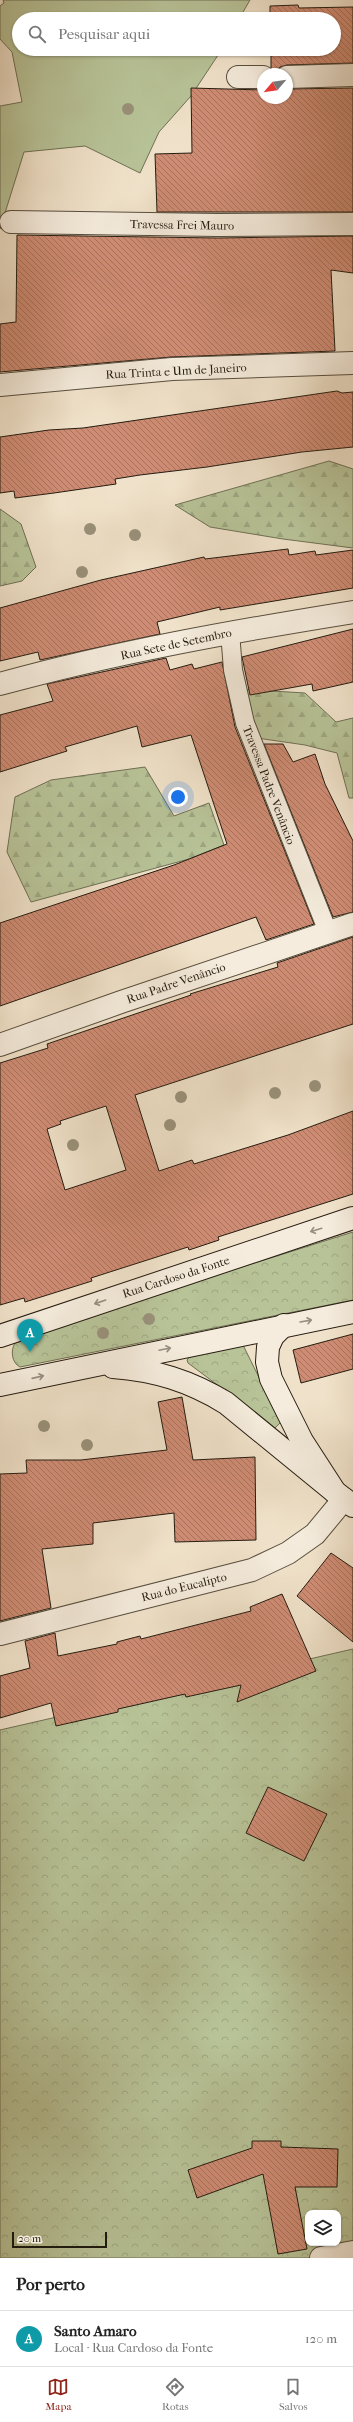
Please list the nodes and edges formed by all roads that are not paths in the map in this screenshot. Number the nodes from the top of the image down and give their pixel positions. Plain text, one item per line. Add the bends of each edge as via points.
1 (353, 76) edge
2 (238, 77) dead end
3 (257, 77) edge
4 (293, 77) edge
5 (11, 222) dead end
6 (353, 224) edge
7 (353, 363) edge
8 (0, 385) edge
9 (353, 612) edge
10 (230, 632) junction
11 (0, 684) edge
12 (353, 924) edge
13 (328, 932) junction
14 (0, 1045) edge
15 (353, 1218) edge
16 (353, 1312) edge
17 (284, 1325) junction
18 (0, 1336) edge
19 (91, 1365) junction
20 (0, 1385) edge
21 (344, 1499) edge
22 (0, 1634) edge
23 (353, 2252) edge
24 (321, 2258) edge

1 - 4 street
2 - 3 street
5 - 6 street, Travessa Frei Mauro via 218,226
7 - 8 street, Rua Trinta e Um de Janeiro via 172,369
9 - 10 street, Rua Sete de Setembro
10 - 11 street, Rua Sete de Setembro via 46,671
10 - 13 lane, Travessa Padre Venâncio via 233,670 245,723
12 - 13 street, Rua Padre Venâncio
13 - 14 street, Rua Padre Venâncio
15 -> 18 street, Rua Cardoso da Fonte
17 -> 16 street
19 -> 17 street
17 - 21 street via 268,1347 267,1362 272,1379 302,1441
20 -> 19 street
19 - 21 street via 160,1373 206,1390 226,1403
21 - 22 street, Rua do Eucalipto via 315,1534 288,1553 252,1570
23 - 24 street

